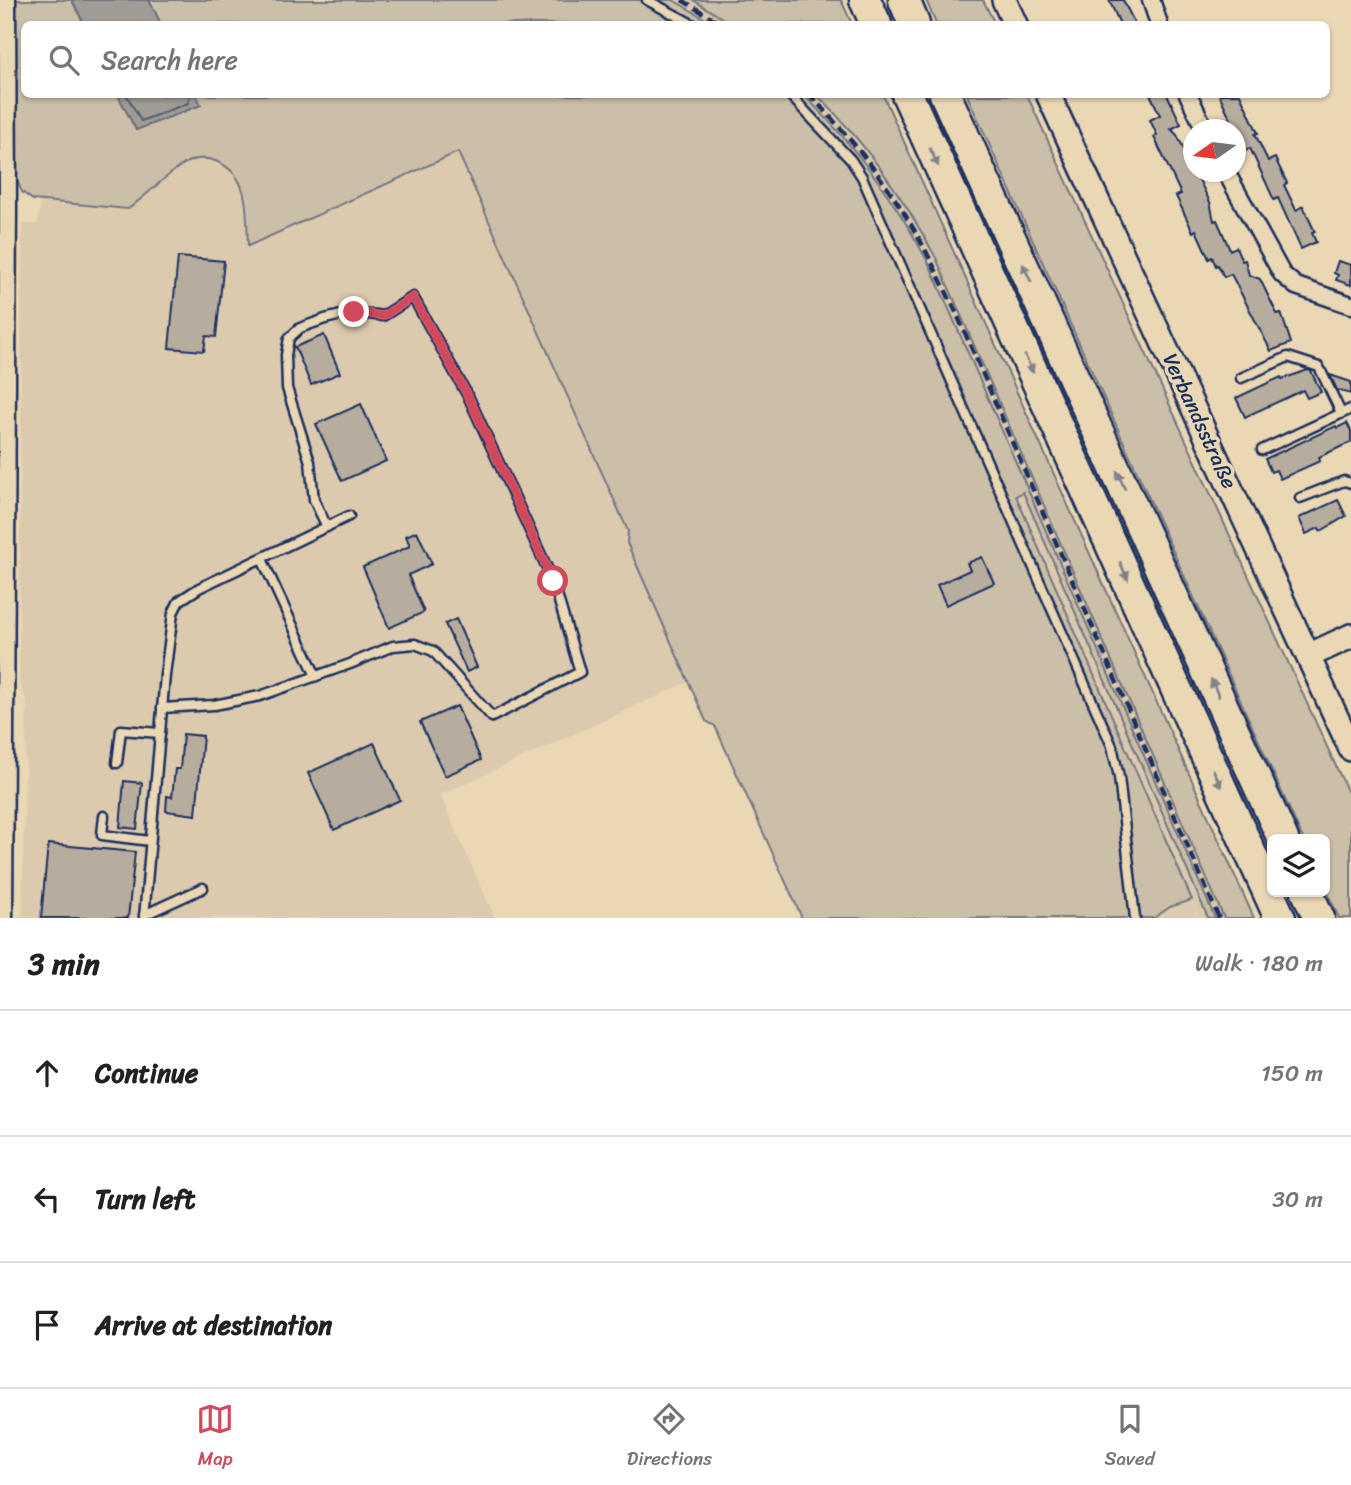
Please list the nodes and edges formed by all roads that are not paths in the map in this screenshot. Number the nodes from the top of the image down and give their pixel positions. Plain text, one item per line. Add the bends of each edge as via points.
1 (7, 0) edge
2 (647, 0) edge
3 (865, 0) edge
4 (904, 0) edge
5 (1004, 0) edge
6 (1151, 0) edge
7 (686, 21) edge
8 (875, 21) edge
9 (913, 21) edge
10 (1014, 21) edge
11 (1158, 21) edge
12 (793, 98) edge
13 (909, 98) edge
14 (948, 98) edge
15 (1050, 98) edge
16 (1190, 98) edge
17 (1200, 119) edge
18 (1231, 182) edge
19 (1351, 305) edge
20 (1241, 378) dead end
21 (1351, 410) edge
22 (1341, 414) junction
23 (1262, 450) dead end
24 (1351, 483) edge
25 (1300, 498) dead end
26 (349, 516) dead end
27 (327, 527) junction
28 (262, 559) junction
29 (1351, 636) edge
30 (1308, 656) junction
31 (316, 676) junction
32 (162, 708) junction
33 (160, 733) junction
34 (1351, 749) edge
35 (117, 763) dead end
36 (104, 816) dead end
37 (1281, 834) edge
38 (150, 841) junction
39 (203, 888) dead end
40 (1309, 897) edge
41 (144, 917) edge
42 (4, 918) edge
43 (1135, 918) edge
44 (1280, 918) edge
45 (1319, 918) edge

1 - 42 street
2 - 7 lane
3 - 8 highway
4 - 9 highway
5 - 10 main road
6 - 11 street
12 - 43 lane via 862,177 1112,746
13 -> 44 highway
37 -> 14 highway
15 - 30 main road, Verbandsstraße
16 - 17 street
18 - 19 street via 1282,274 1296,286
20 - 22 lane via 1288,356 1319,367
21 - 22 lane
22 - 23 lane
24 - 25 lane via 1344,481
26 - 27 lane
27 - 28 lane
27 - 31 lane via 314,500 310,461 287,388 289,338 325,318 354,312 383,316 413,297 469,398 553,581 580,672 492,717 433,651 415,644 393,646
28 - 31 lane
28 - 32 lane via 179,601 173,613
29 - 30 main road
30 - 34 main road, Verbandsstraße
31 - 32 lane via 260,696
32 - 33 lane
33 - 35 lane via 121,730
33 - 38 lane
36 - 38 lane via 102,835
38 - 41 lane
39 - 41 lane
40 - 45 highway

